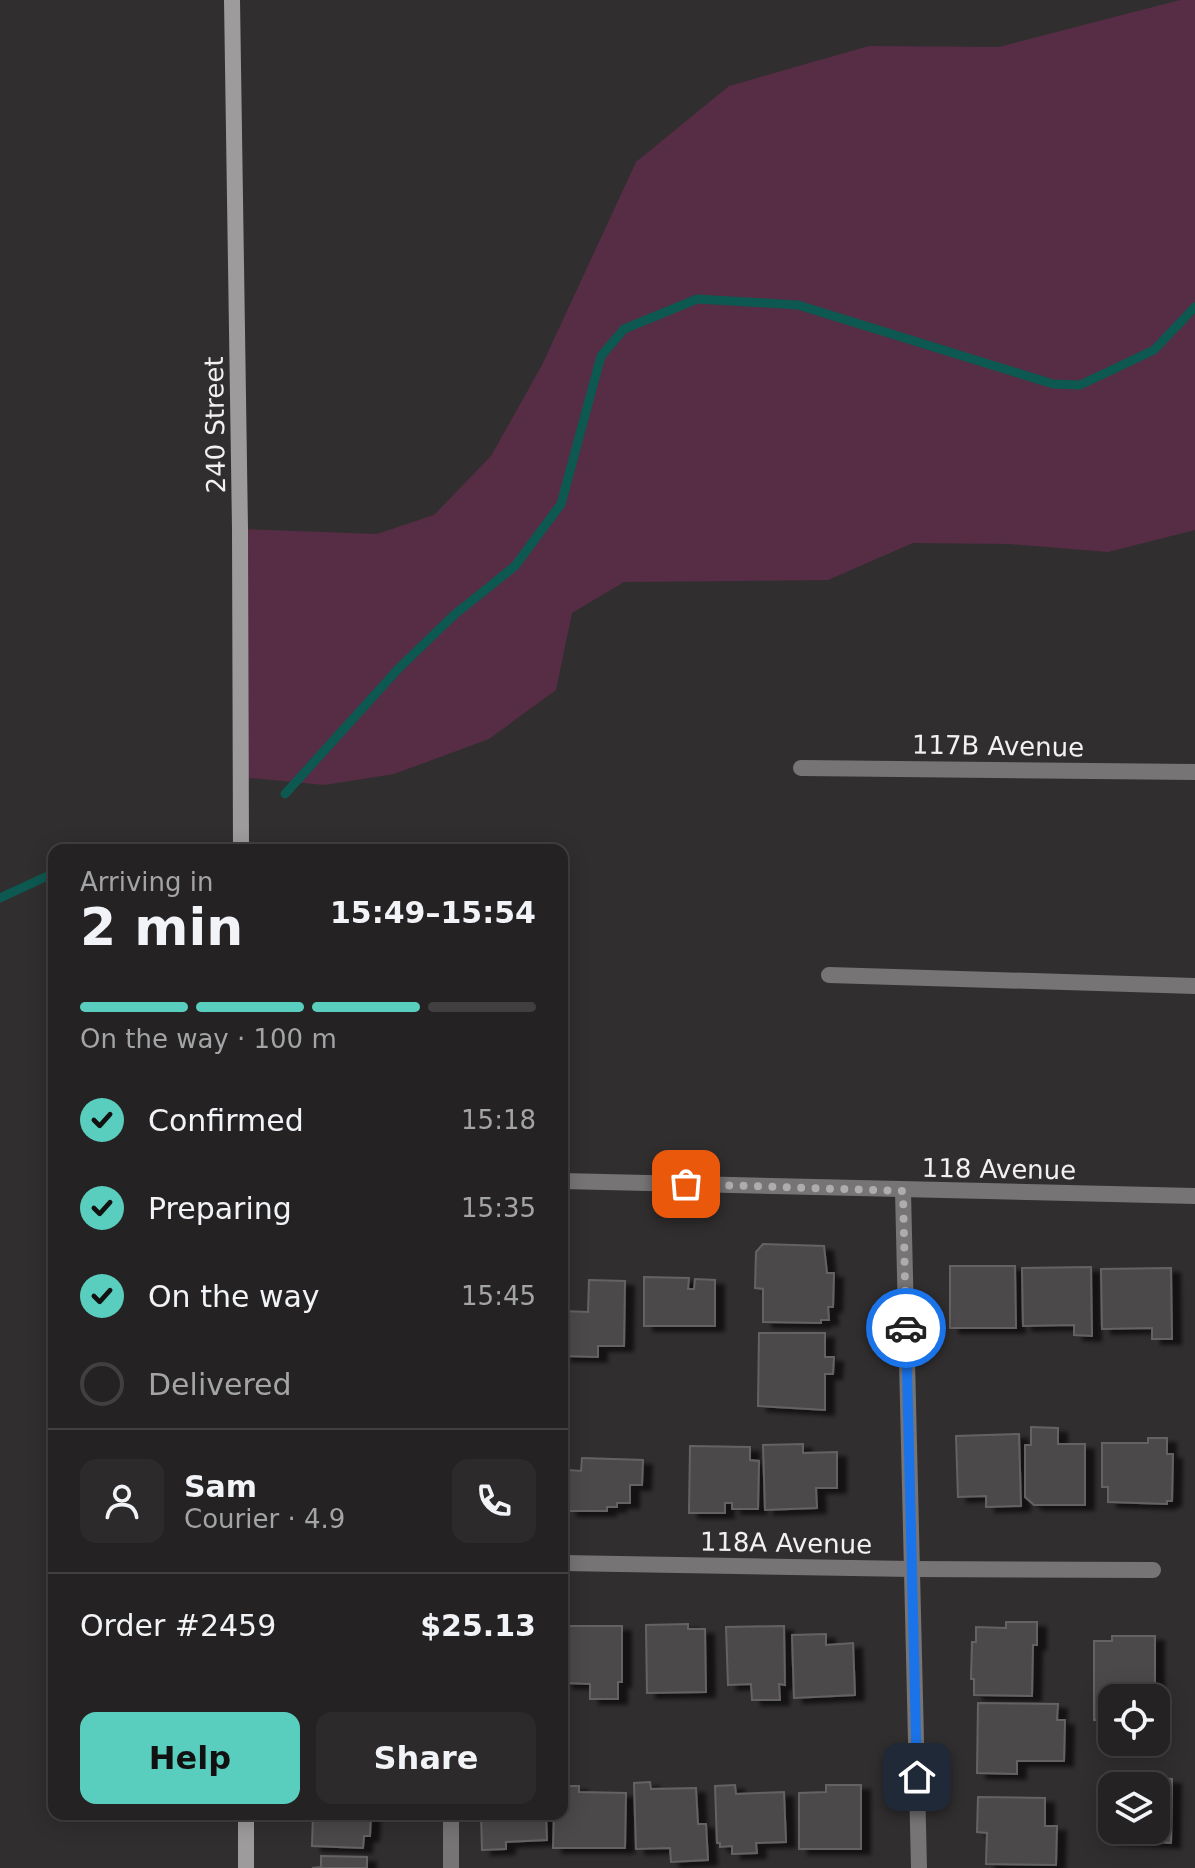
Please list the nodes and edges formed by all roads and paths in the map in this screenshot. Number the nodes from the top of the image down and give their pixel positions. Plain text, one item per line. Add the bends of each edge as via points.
1 (232, 0) edge
2 (801, 768) dead end
3 (1195, 772) edge
4 (241, 844) edge
5 (829, 975) dead end
6 (1195, 986) edge
7 (568, 1181) edge
8 (903, 1191) junction
9 (1195, 1196) edge
10 (568, 1563) edge
11 (911, 1569) junction
12 (1153, 1570) dead end
13 (246, 1820) edge
14 (451, 1820) edge
15 (246, 1868) edge
16 (451, 1868) edge
17 (919, 1868) edge

1 - 4 main road, 240 Street
2 - 3 street, 117B Avenue
5 - 6 street
7 - 8 street, 118 Avenue
8 - 9 street, 118 Avenue
8 - 11 street
10 - 11 street, 118A Avenue
11 - 12 street, 118A Avenue
11 - 17 street
13 - 15 main road
14 - 16 street

